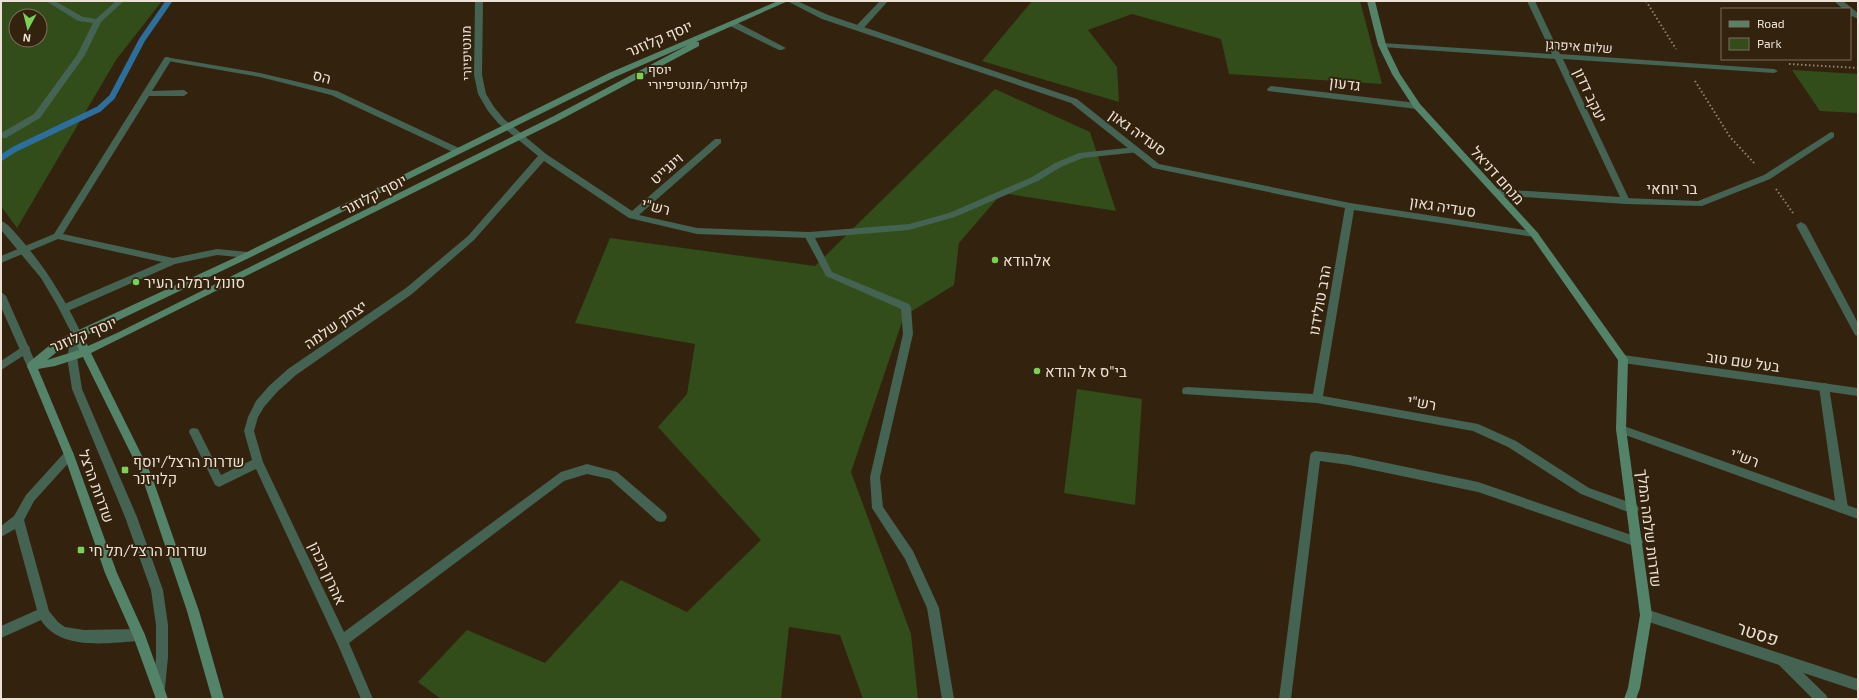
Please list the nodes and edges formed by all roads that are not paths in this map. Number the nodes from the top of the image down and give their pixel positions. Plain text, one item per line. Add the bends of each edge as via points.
1 (50, 1) edge
2 (120, 1) edge
3 (479, 1) edge
4 (784, 1) edge
5 (791, 1) edge
6 (884, 1) edge
7 (1371, 1) edge
8 (1531, 1) edge
9 (1838, 1) edge
10 (1847, 8) edge
11 (98, 21) junction
12 (733, 24) junction
13 (859, 28) junction
14 (1382, 45) junction
15 (782, 48) dead end
16 (1557, 56) junction
17 (1774, 71) road end
18 (1271, 88) dead end
19 (184, 93) dead end
20 (146, 94) junction
21 (1417, 106) junction
22 (507, 127) junction
23 (1832, 135) dead end
24 (3, 136) dead end
25 (519, 138) junction
26 (718, 141) dead end
27 (1136, 150) junction
28 (458, 151) junction
29 (543, 156) junction
30 (1495, 192) junction
31 (1626, 201) junction
32 (1350, 206) junction
33 (632, 216) junction
34 (1, 224) edge
35 (1801, 225) road end
36 (1534, 234) junction
37 (809, 235) junction
38 (57, 236) junction
39 (25, 250) junction
40 (248, 254) junction
41 (1, 260) edge
42 (173, 261) junction
43 (1, 296) edge
44 (66, 308) junction
45 (1858, 332) edge
46 (77, 335) junction
47 (25, 349) junction
48 (85, 352) junction
49 (72, 357) junction
50 (1623, 359) junction
51 (1, 366) edge
52 (32, 366) junction
53 (1824, 387) junction
54 (1186, 391) dead end
55 (1858, 392) edge
56 (1317, 399) junction
57 (1621, 429) junction
58 (194, 432) dead end
59 (69, 454) junction
60 (258, 462) junction
61 (1842, 508) junction
62 (1632, 509) junction
63 (1858, 514) edge
64 (661, 517) dead end
65 (18, 520) junction
66 (1, 532) edge
67 (1637, 542) junction
68 (44, 613) junction
69 (1646, 615) junction
70 (1, 632) edge
71 (139, 635) junction
72 (342, 641) junction
73 (1781, 660) junction
74 (1858, 685) edge
75 (160, 694) edge
76 (218, 699) edge
77 (366, 699) edge
78 (948, 699) edge
79 (1285, 699) edge
80 (1630, 699) edge
81 (1822, 699) edge

1 - 11 street via 81,19
2 - 11 street
3 - 22 street, מונטיפיורי via 478,75 482,94
4 - 12 main road, יוסף קלוזנר
5 - 13 street, סעדיה גאון via 825,17
6 - 13 street
7 - 14 main road, מנחם דניאל
8 - 16 street, יעקב דדון
9 - 10 street
11 - 24 street via 81,55 37,116
12 - 15 street
12 - 22 main road, יוסף קלוזנר via 619,72
12 - 25 main road, יוסף קלוזנר
13 - 27 street, סעדיה גאון via 1074,101
14 - 16 street, שלום איפרגן
14 - 21 main road, מנחם דניאל via 1396,74
16 - 17 street, שלום איפרגן
16 - 31 street, יעקב דדון
18 - 21 street, גדעון
19 - 20 street
20 - 28 street, הס via 168,59 260,75 334,93
20 - 38 street
21 - 30 main road, מנחם דניאל
22 - 25 street, מונטיפיורי
22 - 28 main road, יוסף קלוזנר
23 - 31 street, בר יוחאי via 1767,177 1699,204
25 - 29 street, רש"י
25 - 48 main road, יוסף קלוזנר
26 - 33 street, וינגייט
27 - 32 street, סעדיה גאון via 1156,166
27 - 37 street, רש"י via 1082,155 1035,180 959,212 910,227
28 - 40 main road, יוסף קלוזנר
29 - 33 street, רש"י
29 - 60 street, יצחק שלמה via 466,242 409,291 292,372 273,389 260,404 249,431
30 - 31 street, בר יוחאי
30 - 36 main road, מנחם דניאל
32 - 36 street, סעדיה גאון
32 - 56 street, הרב טולידנו
33 - 37 street, רש"י via 697,231
34 - 39 street
35 - 45 street
36 - 50 main road, מנחם דניאל
37 - 78 street via 829,274 906,308 908,334 875,477 878,508 909,555 933,608
38 - 39 street
38 - 42 street
39 - 41 street
39 - 44 street via 45,274
40 - 42 street via 217,252
40 - 46 main road, יוסף קלוזנר
42 - 44 street
43 - 47 street, שדרות הרצל
44 - 46 street
46 - 48 main road
46 - 49 street, שדרות הרצל
46 - 52 main road, יוסף קלוזנר via 59,344
47 - 51 street
47 - 52 street, שדרות הרצל
48 - 49 main road, יוסף קלוזנר
48 - 76 main road via 146,474 194,611
49 - 52 main road, יוסף קלוזנר
49 - 75 street, שדרות הרצל via 77,389 131,517 157,590 162,625
50 - 53 street, בעל שם טוב
50 - 57 main road, שדרות שלמה המלך
52 - 59 main road, שדרות הרצל
53 - 55 street, בעל שם טוב
53 - 61 street
54 - 56 street, רש"י
56 - 62 street, רש"י via 1474,427 1512,444 1585,491
57 - 61 street, רש"י
57 - 62 main road, שדרות שלמה המלך
58 - 60 street via 219,482
59 - 65 street via 30,498
59 - 71 main road, שדרות הרצל via 111,573
60 - 72 street, אהרון הכהן
61 - 63 street, רש"י
62 - 67 main road, שדרות שלמה המלך
64 - 72 street via 613,475 587,468 561,477
65 - 66 street
65 - 68 street
67 - 69 main road, שדרות שלמה המלך
67 - 79 street via 1478,487 1349,460 1315,456
68 - 70 street
68 - 71 street via 56,628 70,633 100,637
69 - 73 street, פסטר
69 - 80 main road, שדרות שלמה המלך
71 - 75 main road, שדרות הרצל
72 - 77 street, אהרון הכהן
73 - 74 street, פסטר
73 - 81 street

